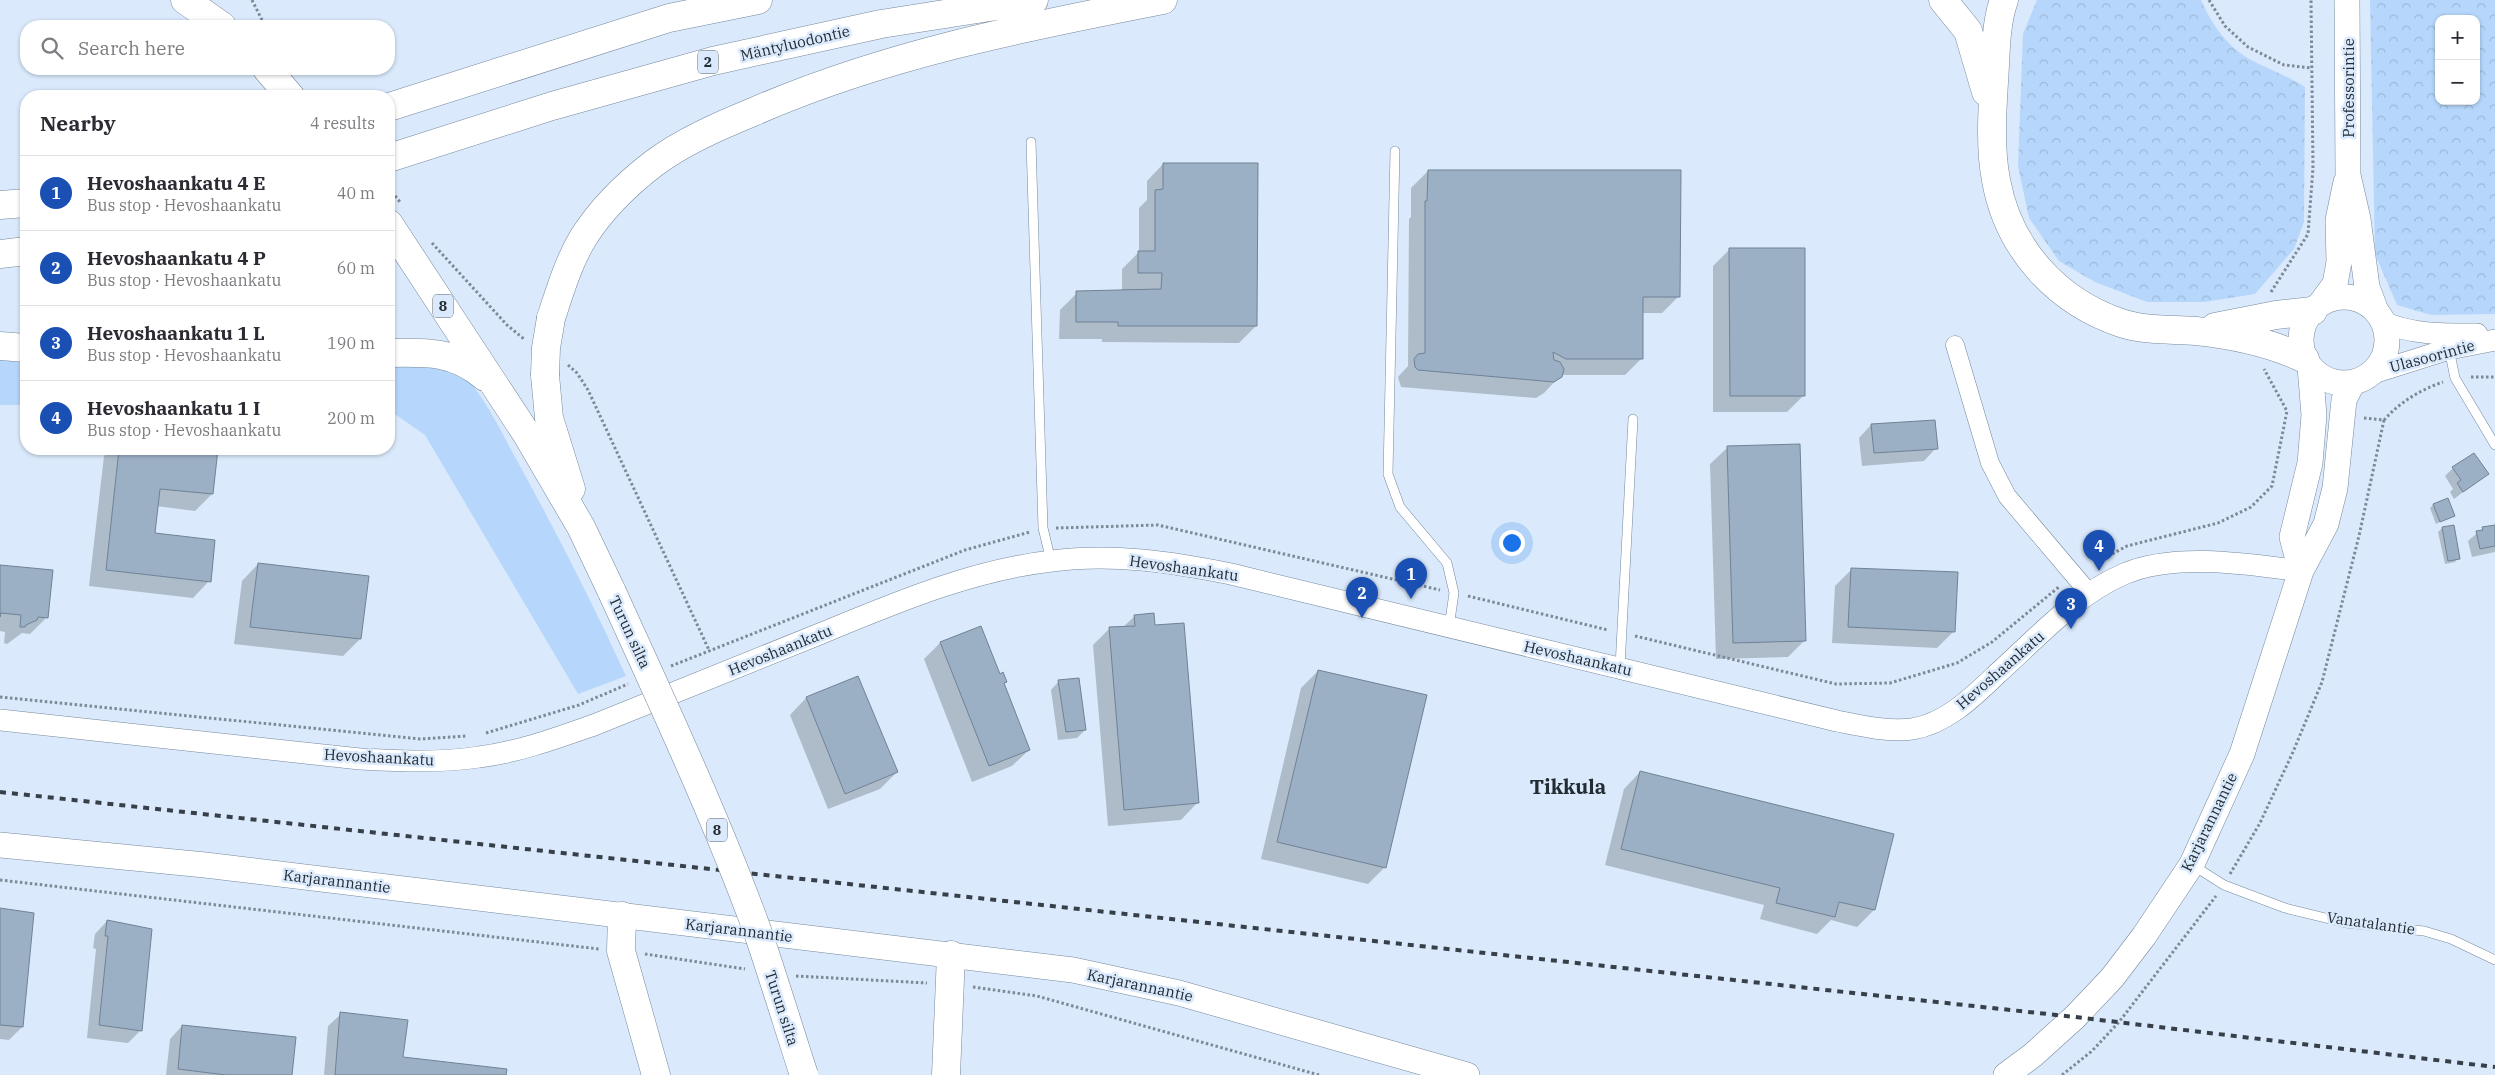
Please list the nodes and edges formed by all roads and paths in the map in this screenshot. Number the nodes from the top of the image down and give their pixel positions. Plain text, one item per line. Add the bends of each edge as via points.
1 (186, 0) edge
2 (252, 0) edge
3 (758, 0) edge
4 (1034, 0) edge
5 (1163, 0) edge
6 (1943, 0) edge
7 (2004, 0) edge
8 (2209, 0) edge
9 (2311, 0) edge
10 (2347, 0) edge
11 (214, 20) edge
12 (262, 20) edge
13 (2312, 68) junction
14 (395, 105) edge
15 (1992, 118) junction
16 (1031, 142) dead end
17 (1396, 151) dead end
18 (395, 156) edge
19 (2348, 175) junction
20 (395, 221) edge
21 (428, 239) dead end
22 (20, 252) edge
23 (0, 254) edge
24 (2317, 307) junction
25 (2379, 316) junction
26 (2264, 330) junction
27 (2495, 334) edge
28 (2495, 340) edge
29 (2448, 342) junction
30 (530, 344) dead end
31 (1955, 345) dead end
32 (0, 346) edge
33 (20, 348) edge
34 (395, 353) edge
35 (2308, 363) junction
36 (554, 368) junction
37 (2495, 377) edge
38 (2362, 378) junction
39 (2455, 378) junction
40 (496, 386) junction
41 (2287, 412) junction
42 (2314, 415) junction
43 (2342, 416) junction
44 (1633, 419) dead end
45 (2495, 445) edge
46 (581, 527) junction
47 (1043, 528) junction
48 (1051, 561) junction
49 (2301, 571) junction
50 (2074, 575) junction
51 (1454, 593) junction
52 (2089, 593) junction
53 (1449, 627) junction
54 (1623, 633) junction
55 (709, 650) junction
56 (666, 668) dead end
57 (1620, 668) junction
58 (631, 683) dead end
59 (0, 696) edge
60 (0, 720) edge
61 (480, 735) dead end
62 (470, 736) dead end
63 (0, 845) edge
64 (2192, 864) junction
65 (0, 880) edge
66 (622, 916) junction
67 (621, 951) junction
68 (951, 955) junction
69 (2495, 960) edge
70 (752, 970) dead end
71 (790, 976) dead end
72 (949, 984) junction
73 (656, 1075) edge
74 (804, 1075) edge
75 (946, 1075) edge
76 (1319, 1075) edge
77 (1468, 1075) edge
78 (2006, 1075) edge

1 - 11 highway
2 - 12 path
3 - 14 highway via 669,18
4 - 18 highway, Mäntyluodontie / 2 via 881,24 713,61 552,106
5 - 36 highway, bridge via 1053,21 900,58 789,96 715,128 653,164 610,204 579,246 566,272 551,318
6 - 15 highway via 1968,31
7 - 15 highway via 1997,42
8 - 13 path via 2224,26 2248,47 2284,65
9 - 13 path
10 - 19 main road, Professorintie
13 - 26 path via 2313,168 2308,234 2268,297
15 - 26 highway via 1995,179 2004,213 2018,243 2035,267 2062,293 2122,324 2162,330
16 - 47 lane
17 - 51 lane via 1388,474 1400,507 1448,563
19 - 24 main road, Professorintie via 2338,220 2339,262 2334,284
19 - 25 main road, Professorintie via 2368,287
20 - 40 highway, Turun silta / 8
21 - 30 path via 507,325
22 - 23 highway
24 - 25 main road via 2338,297 2349,297 2360,300
24 - 26 highway
24 - 35 main road via 2303,326 2301,343
25 - 29 street, Ulasoorintie via 2402,330
25 - 38 main road via 2387,340 2384,355
26 - 35 highway
26 - 41 path via 2264,368
27 - 29 street, Ulasoorintie
28 - 29 street, Ulasoorintie
29 - 38 street, Ulasoorintie
29 - 39 lane
31 - 50 street via 1990,463 2007,496
32 - 33 highway
34 - 40 highway, 8 via 435,353 452,357 474,367
35 - 38 main road via 2324,379 2340,383
35 - 42 main road
36 - 46 highway via 549,418
36 - 55 path via 577,373 588,390
37 - 39 path
38 - 43 main road, Karjarannantie via 2344,400
39 - 43 path via 2427,387 2397,406 2384,420
39 - 45 lane
40 - 46 highway, Turun silta / 8
41 - 42 path
41 - 50 path via 2272,486 2251,507 2218,523 2127,546
42 - 49 main road via 2310,463 2292,537
43 - 49 main road, Karjarannantie via 2335,488 2326,524
44 - 54 lane
46 - 74 highway, Turun silta / 8, bridge via 673,725 721,840 756,927
47 - 48 lane
47 - 51 path via 1158,525
47 - 55 path via 965,550
48 - 53 street, Hevoshaankatu via 1144,559 1191,566
48 - 60 street, Hevoshaankatu via 964,580 917,596 594,725 552,740 479,757 408,762 360,759
49 - 52 street, Hevoshaankatu via 2246,564 2155,565 2126,573
49 - 64 main road, Karjarannantie via 2242,754
50 - 52 street
50 - 54 path via 1992,642 1957,663 1890,683 1836,684
51 - 53 lane
51 - 54 path
52 - 57 street, Hevoshaankatu via 1965,704 1941,719 1913,728 1880,729 1837,721
53 - 57 street, Hevoshaankatu
54 - 57 lane
55 - 56 path
58 - 61 path via 578,705
59 - 62 path via 420,739
63 - 66 main road, Karjarannantie via 205,865
64 - 69 lane, Vanatalantie via 2224,885 2285,908 2346,923 2424,931
64 - 78 main road, Karjarannantie via 2112,978 2075,1017
65 - 67 path
66 - 67 highway
66 - 68 main road, Karjarannantie
67 - 70 path
67 - 73 highway
68 - 72 highway
68 - 77 main road, Karjarannantie via 1073,970 1179,993
71 - 72 path
72 - 75 highway
72 - 76 path via 1037,996

